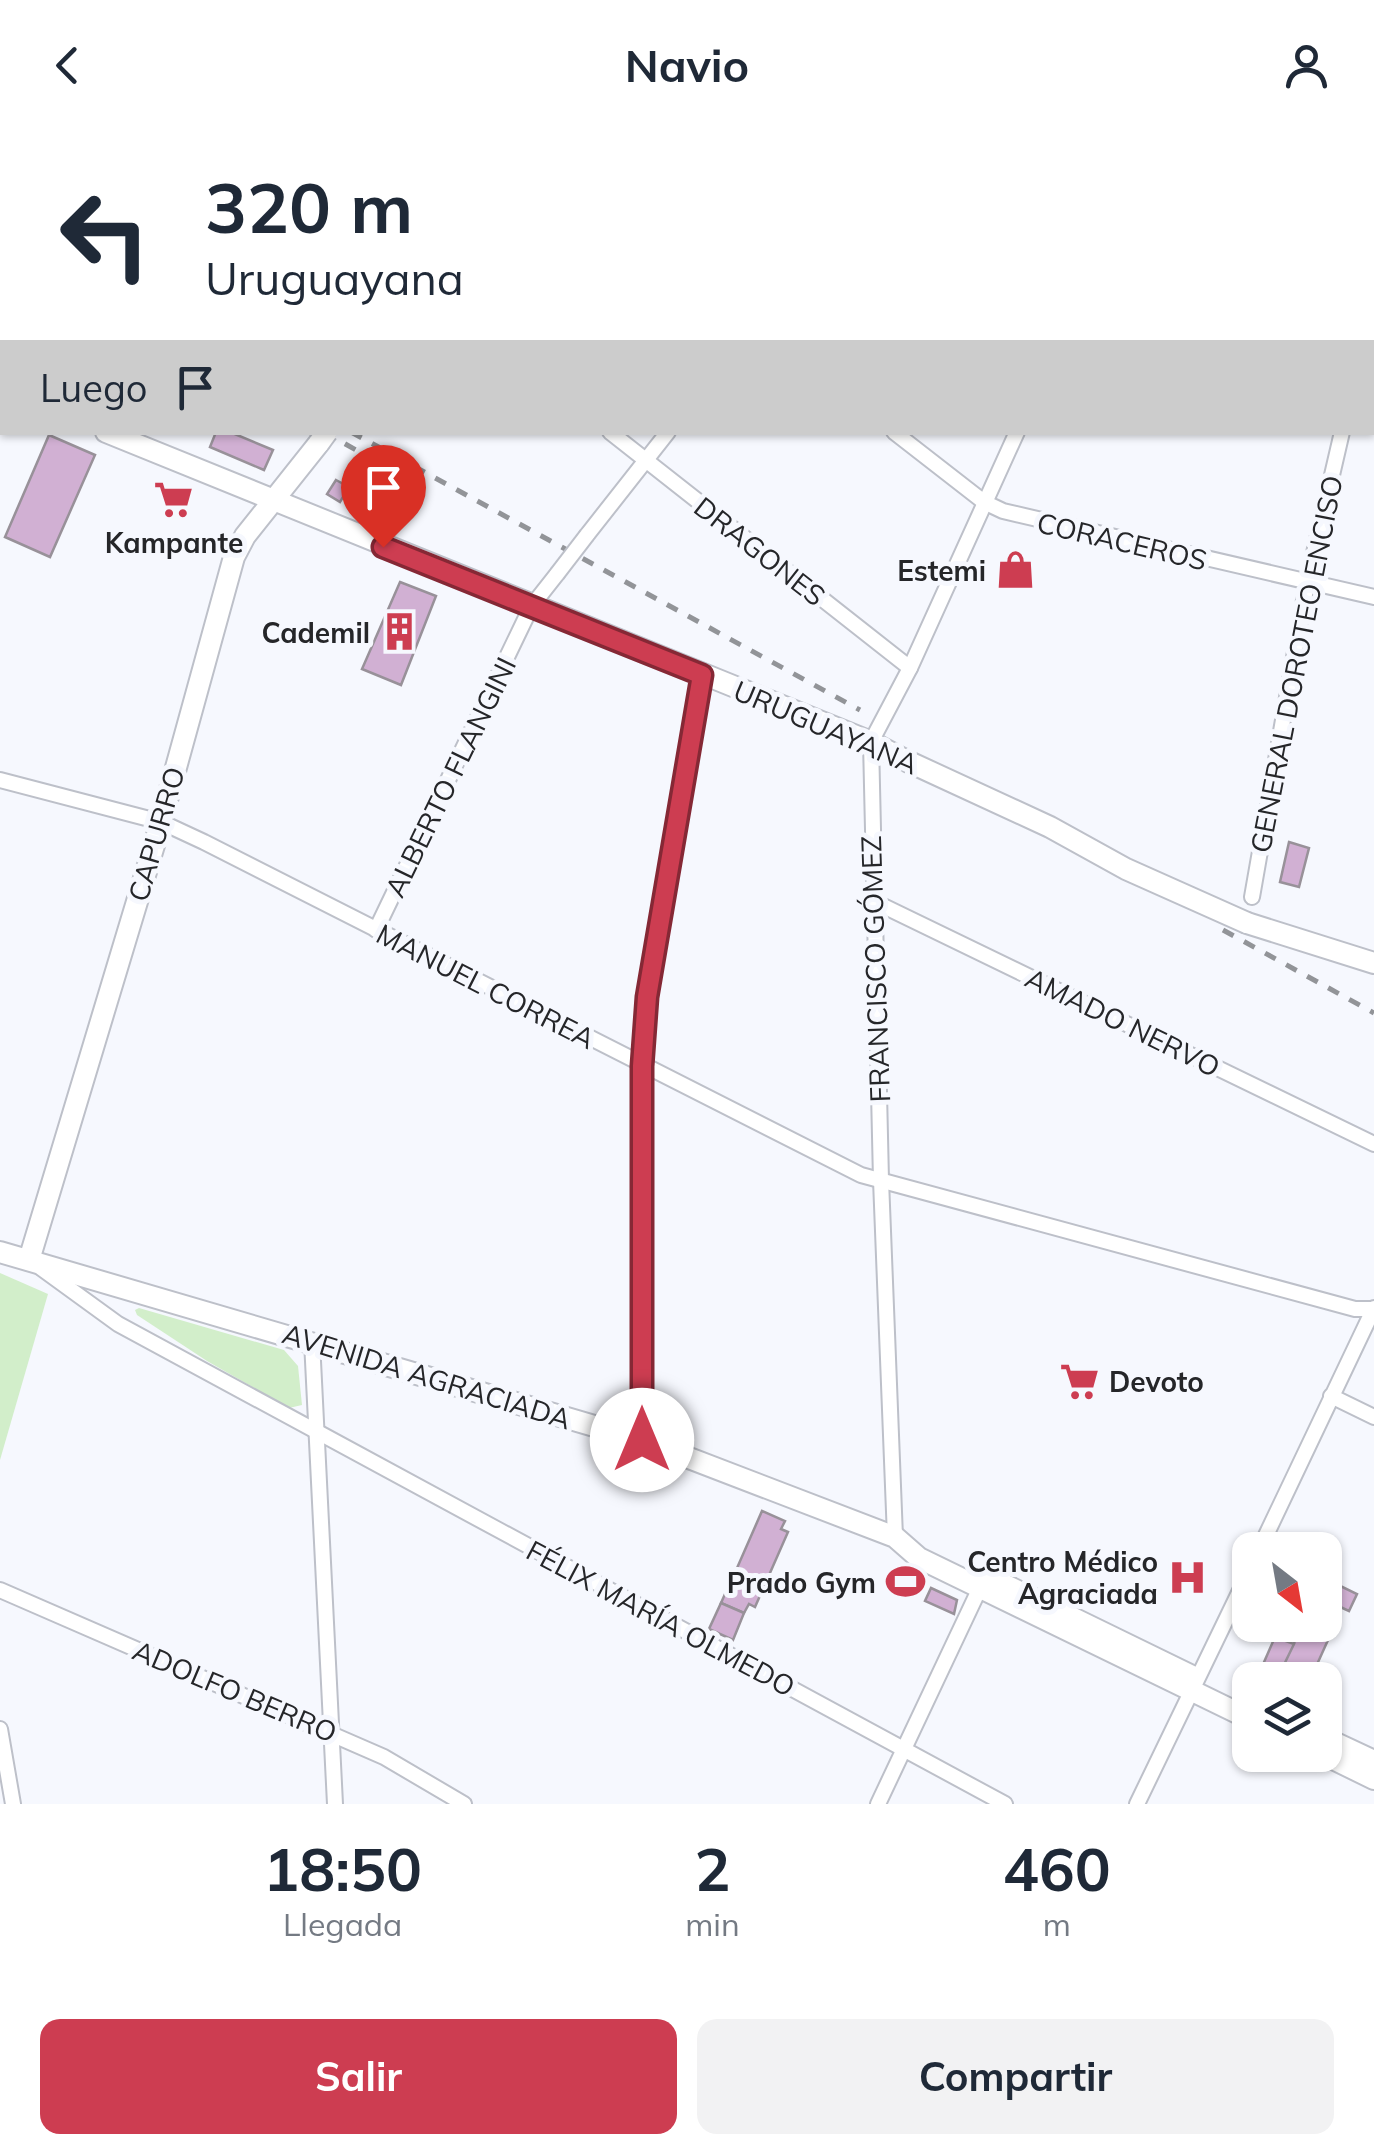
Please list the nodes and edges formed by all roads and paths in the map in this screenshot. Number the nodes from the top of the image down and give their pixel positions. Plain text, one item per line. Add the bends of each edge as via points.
1 (113, 435) edge
2 (614, 435) edge
3 (666, 435) edge
4 (898, 435) edge
5 (1016, 435) edge
6 (1341, 435) edge
7 (323, 438) edge
8 (646, 461) junction
9 (272, 502) junction
10 (984, 502) junction
11 (1308, 583) junction
12 (1374, 597) edge
13 (530, 607) junction
14 (910, 668) junction
15 (702, 675) junction
16 (871, 742) junction
17 (0, 780) edge
18 (161, 822) junction
19 (1252, 897) dead end
20 (873, 900) junction
21 (376, 930) junction
22 (1374, 964) edge
23 (642, 1066) junction
24 (1374, 1144) edge
25 (880, 1180) junction
26 (0, 1252) edge
27 (29, 1260) junction
28 (1374, 1308) edge
29 (312, 1341) junction
30 (1332, 1396) junction
31 (1374, 1417) edge
32 (317, 1432) junction
33 (642, 1440) junction
34 (1268, 1532) edge
35 (899, 1540) junction
36 (983, 1581) junction
37 (0, 1590) edge
38 (1232, 1608) edge
39 (1195, 1685) junction
40 (1232, 1697) edge
41 (1232, 1707) edge
42 (0, 1729) edge
43 (332, 1733) junction
44 (1342, 1746) edge
45 (904, 1749) junction
46 (1374, 1761) edge
47 (1342, 1763) edge
48 (1374, 1779) edge
49 (13, 1804) edge
50 (335, 1804) edge
51 (464, 1804) edge
52 (878, 1804) edge
53 (1005, 1804) edge
54 (1137, 1804) edge

1 - 9 street, URUGUAYANA
2 - 8 street, DRAGONES
3 - 8 street, ALBERTO FLANGINI
4 - 10 street, CORACEROS
5 - 10 street, FRANCISCO GÓMEZ
6 - 11 street, GENERAL DOROTEO ENCISO
7 - 9 street, CAPURRO
8 - 13 street, ALBERTO FLANGINI, bridge
8 - 14 street, DRAGONES
9 - 13 street, URUGUAYANA
9 - 18 street, CAPURRO via 234,557
10 - 11 street, CORACEROS via 1026,519
10 - 14 street, FRANCISCO GÓMEZ
11 - 12 street, CORACEROS
11 - 19 street, GENERAL DOROTEO ENCISO
13 - 15 street, URUGUAYANA
13 - 21 street, ALBERTO FLANGINI
14 - 16 street, FRANCISCO GÓMEZ
15 - 16 street, URUGUAYANA
15 - 23 street via 647,997
16 - 20 street, FRANCISCO GÓMEZ
16 - 22 street, URUGUAYANA, bridge via 1247,923
17 - 18 street, MANUEL CORREA
18 - 21 street, MANUEL CORREA
18 - 27 street, CAPURRO
20 - 24 street, AMADO NERVO
20 - 25 street, FRANCISCO GÓMEZ
21 - 23 street, MANUEL CORREA
23 - 25 street, MANUEL CORREA
23 - 33 street
25 - 28 street, MANUEL CORREA via 1355,1309
25 - 35 street, FRANCISCO GÓMEZ
26 - 27 street, AVENIDA AGRACIADA
27 - 29 street, AVENIDA AGRACIADA
27 - 32 street, FÉLIX MARÍA OLMEDO via 118,1324
28 - 30 street
29 - 32 street
29 - 33 street, AVENIDA AGRACIADA
30 - 31 street
30 - 34 street
32 - 43 street
32 - 45 street, FÉLIX MARÍA OLMEDO
33 - 35 street, AVENIDA AGRACIADA
35 - 36 street, AVENIDA AGRACIADA via 922,1544
36 - 39 street, AVENIDA AGRACIADA
36 - 45 street
37 - 43 street, ADOLFO BERRO
38 - 39 street
39 - 40 street, AVENIDA AGRACIADA
39 - 41 street, AVENIDA AGRACIADA
39 - 54 street
42 - 49 street
43 - 50 street
43 - 51 street, ADOLFO BERRO
44 - 46 street
45 - 52 street
45 - 53 street, FÉLIX MARÍA OLMEDO
47 - 48 street

